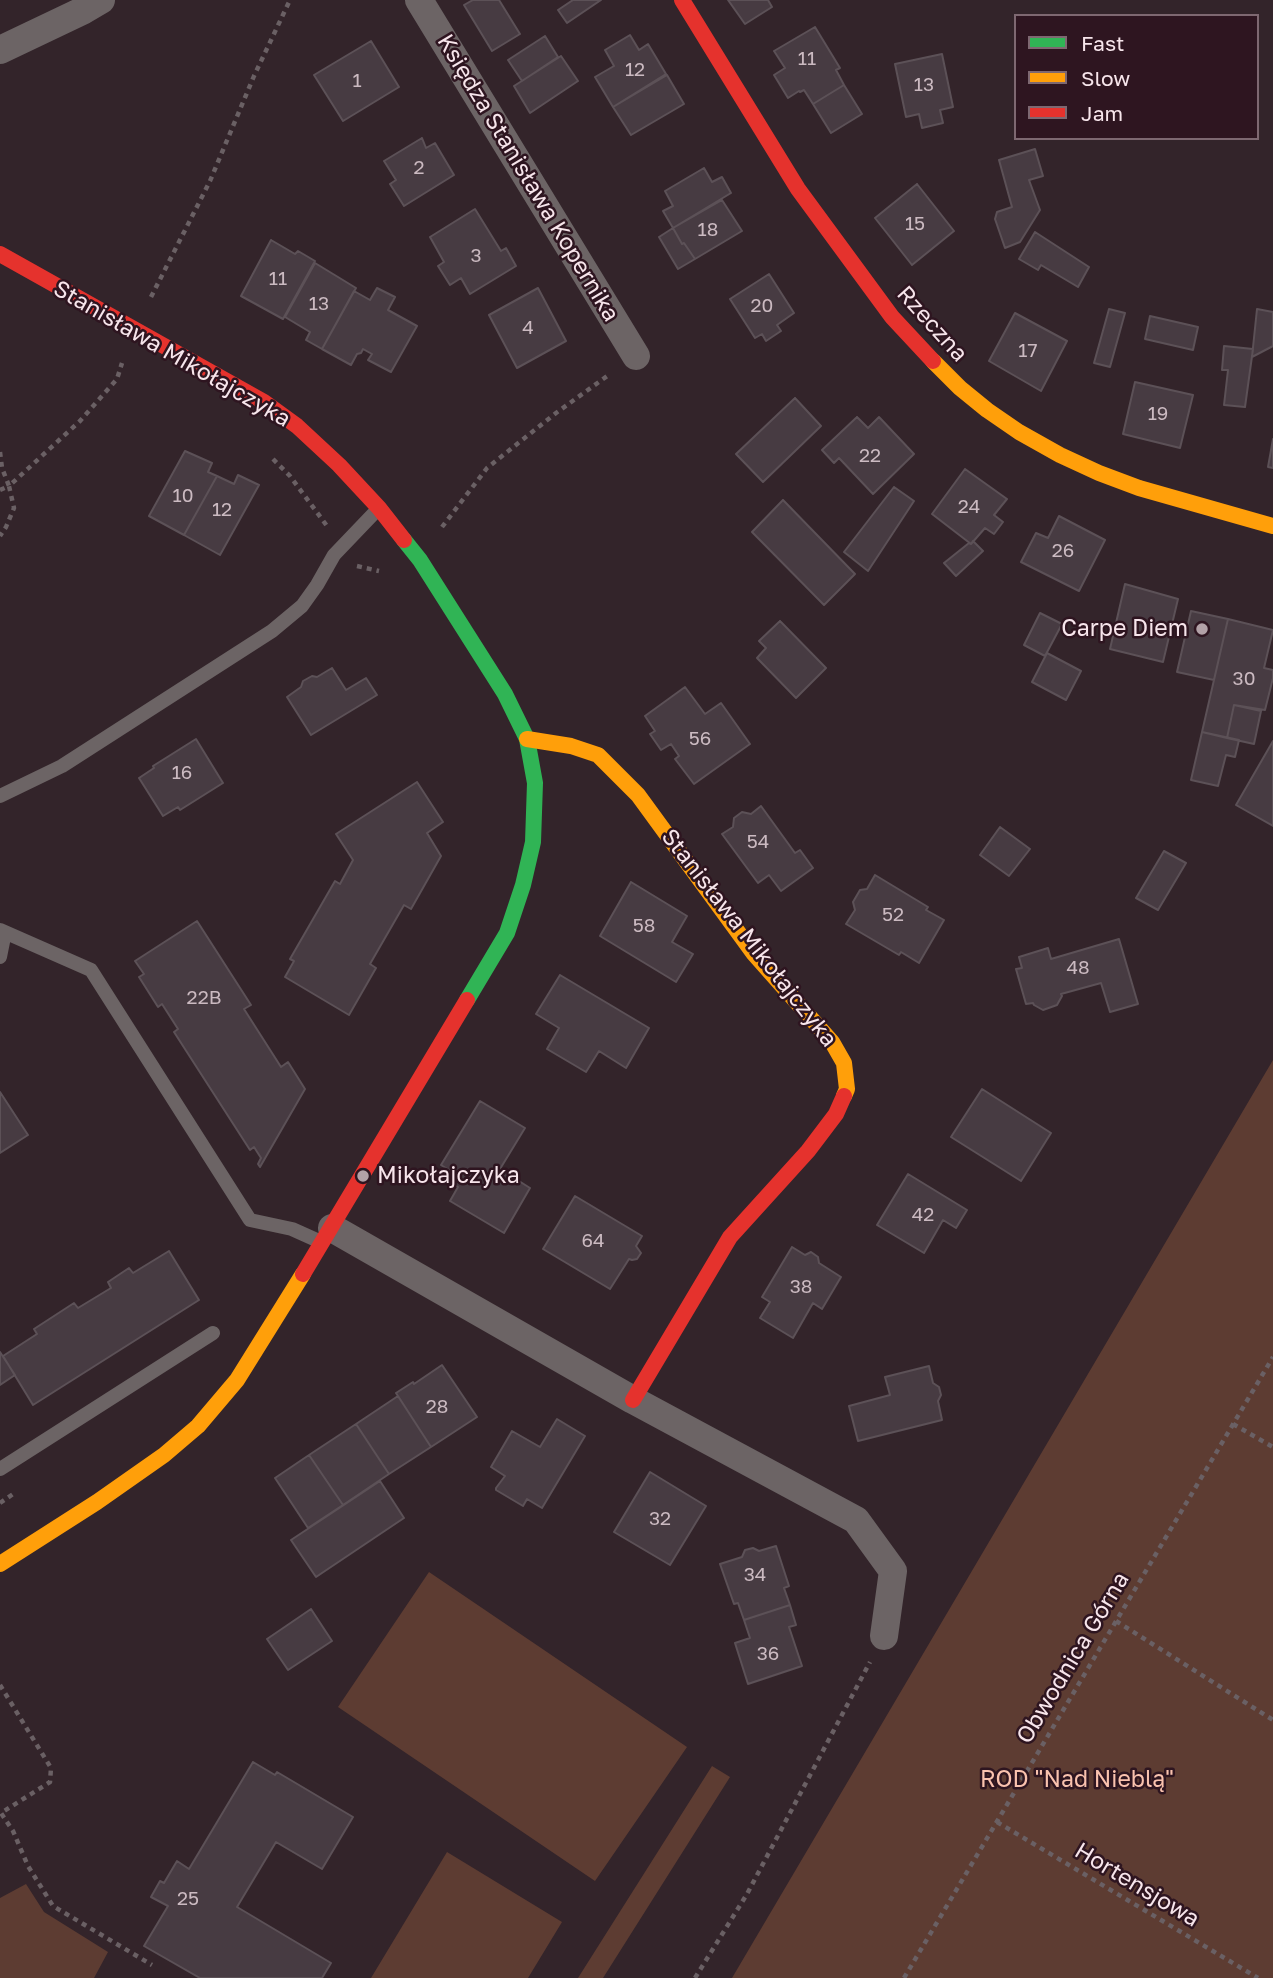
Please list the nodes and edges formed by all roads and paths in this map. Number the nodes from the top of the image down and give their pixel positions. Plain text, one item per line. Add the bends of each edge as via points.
1 (101, 0) edge
2 (290, 0) edge
3 (419, 0) edge
4 (682, 0) edge
5 (0, 50) edge
6 (0, 254) edge
7 (134, 330) junction
8 (636, 356) joint
9 (0, 452) edge
10 (270, 457) dead end
11 (9, 486) junction
12 (0, 490) edge
13 (379, 508) junction
14 (1273, 526) edge
15 (0, 536) edge
16 (341, 547) junction
17 (420, 559) junction
18 (386, 572) dead end
19 (527, 739) junction
20 (0, 796) edge
21 (3, 931) edge
22 (0, 957) edge
23 (327, 1235) junction
24 (213, 1333) dead end
25 (1273, 1357) edge
26 (633, 1400) junction
27 (1233, 1424) junction
28 (1273, 1447) edge
29 (0, 1469) edge
30 (23, 1487) dead end
31 (0, 1503) edge
32 (0, 1564) edge
33 (1116, 1621) junction
34 (884, 1636) joint
35 (0, 1685) edge
36 (1273, 1720) edge
37 (996, 1822) junction
38 (152, 1965) dead end
39 (695, 1978) edge
40 (904, 1978) edge
41 (1258, 1978) edge

1 - 5 street
2 - 7 path via 210,181
3 - 8 street, Księdza Stanisława Kopernika
4 - 14 street, Rzeczna via 798,189 851,263 892,317 960,388 1018,432 1079,464 1139,488
6 - 7 street, Stanisława Mikołajczyka
7 - 11 path via 117,379 80,421
7 - 13 street, Stanisława Mikołajczyka via 264,402 297,426
8 - 17 path via 487,468
9 - 11 path
10 - 16 path via 290,476
11 - 12 path
11 - 15 path via 14,508
13 - 16 lane
13 - 17 street, Stanisława Mikołajczyka
16 - 18 path via 352,565
16 - 20 lane via 302,606 272,631 62,766
17 - 19 street, Stanisława Mikołajczyka via 505,694
19 - 23 street, Stanisława Mikołajczyka via 536,783 533,842 507,933
19 - 26 street, Stanisława Mikołajczyka via 598,755 638,795 754,954 832,1042 844,1063 847,1089 836,1114 730,1237
21 - 22 lane
21 - 23 lane via 91,970 250,1220
23 - 26 street
23 - 32 street, Stanisława Mikołajczyka via 237,1380 198,1426 153,1463
24 - 29 lane
25 - 27 path, Obwodnica Górna
26 - 34 street via 856,1520 893,1571
27 - 28 path
27 - 33 path, Obwodnica Górna
30 - 31 path
33 - 36 path
33 - 37 path, Obwodnica Górna
34 - 39 path via 747,1894
35 - 38 path via 51,1768 50,1782 1,1813 28,1866 53,1906
37 - 40 path, Obwodnica Górna
37 - 41 path, Hortensjowa

